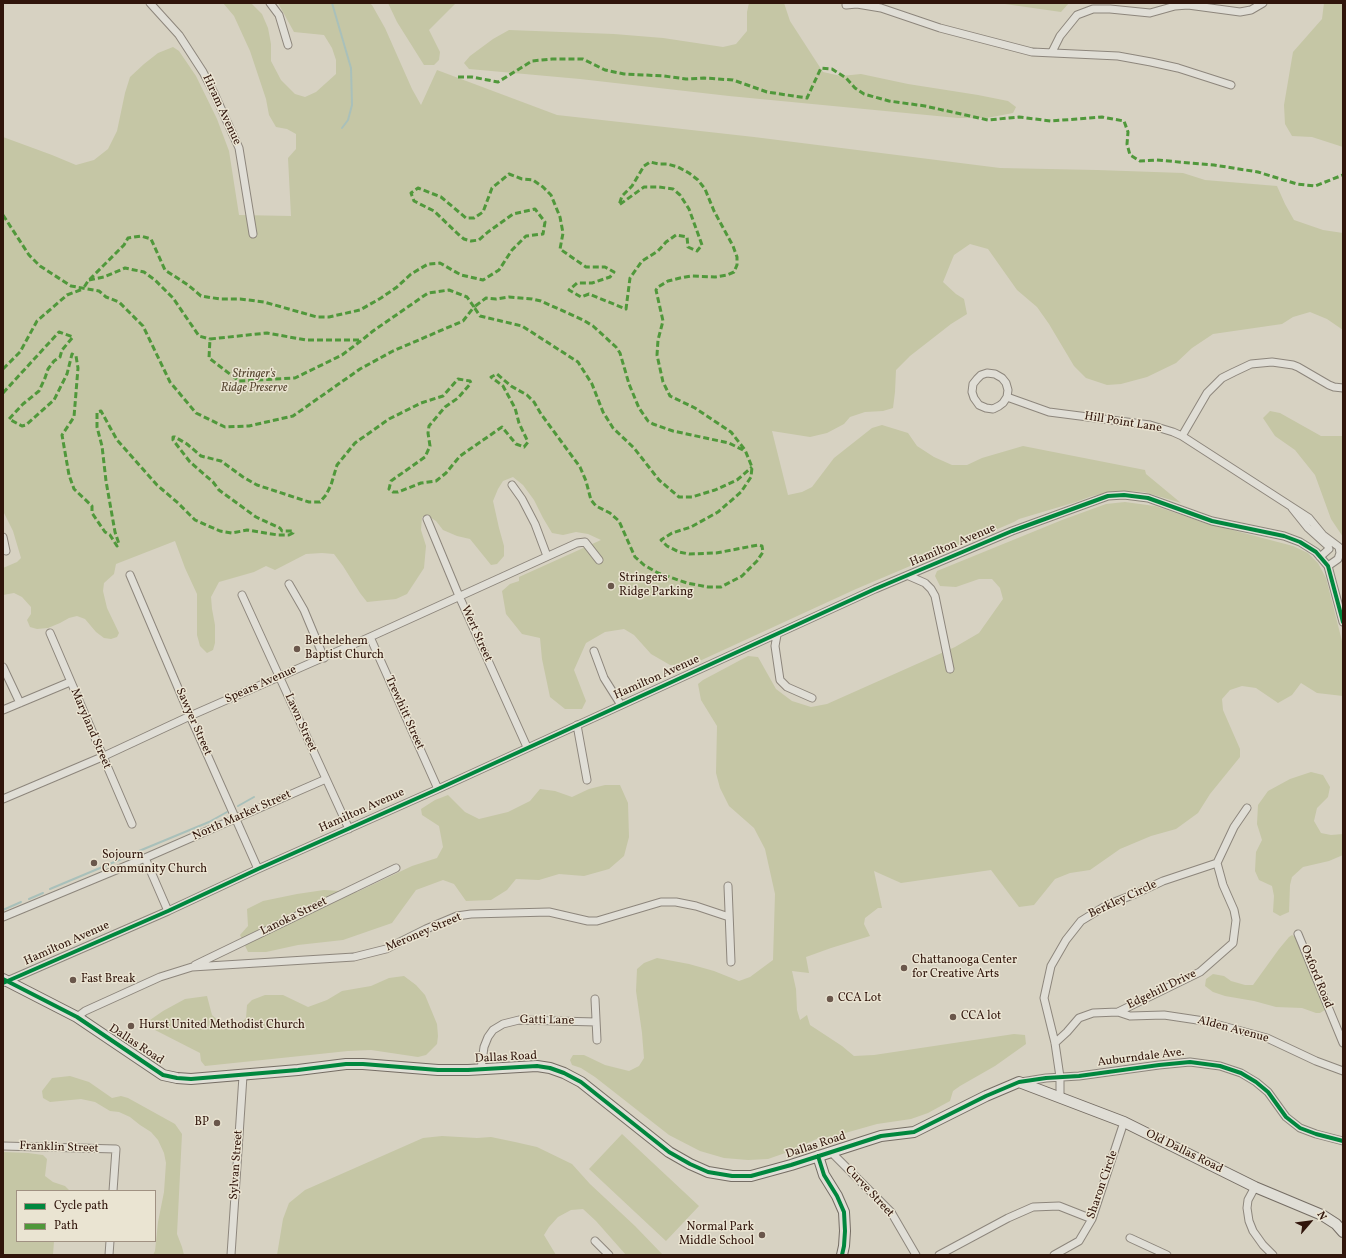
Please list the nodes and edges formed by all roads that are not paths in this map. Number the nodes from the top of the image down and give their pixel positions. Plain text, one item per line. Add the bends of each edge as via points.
1 (150, 3) edge
2 (270, 3) edge
3 (1264, 3) edge
4 (846, 6) dead end
5 (288, 45) dead end
6 (1052, 52) junction
7 (1231, 85) dead end
8 (253, 234) dead end
9 (1343, 388) edge
10 (1007, 397) junction
11 (1182, 436) junction
12 (512, 485) dead end
13 (427, 519) dead end
14 (1319, 535) junction
15 (3, 537) edge
16 (6, 551) dead end
17 (547, 556) junction
18 (1320, 557) junction
19 (599, 560) dead end
20 (1328, 566) junction
21 (130, 575) dead end
22 (909, 576) junction
23 (289, 584) dead end
24 (242, 595) dead end
25 (459, 596) junction
26 (1343, 622) edge
27 (50, 633) dead end
28 (777, 635) junction
29 (370, 638) junction
30 (594, 651) dead end
31 (324, 658) junction
32 (3, 667) edge
33 (950, 669) dead end
34 (280, 677) junction
35 (70, 682) junction
36 (812, 698) dead end
37 (20, 703) junction
38 (621, 706) junction
39 (3, 710) edge
40 (190, 716) junction
41 (577, 725) junction
42 (527, 747) junction
43 (102, 757) junction
44 (326, 779) junction
45 (587, 780) dead end
46 (438, 789) junction
47 (3, 799) edge
48 (1247, 808) dead end
49 (235, 819) junction
50 (132, 824) dead end
51 (349, 829) junction
52 (145, 858) junction
53 (1217, 863) junction
54 (396, 868) dead end
55 (258, 869) junction
56 (728, 886) dead end
57 (168, 911) junction
58 (3, 917) edge
59 (729, 917) junction
60 (1298, 934) dead end
61 (731, 962) dead end
62 (192, 967) junction
63 (3, 971) edge
64 (4, 981) edge
65 (595, 999) dead end
66 (1118, 1012) junction
67 (77, 1017) junction
68 (596, 1022) junction
69 (597, 1040) dead end
70 (1054, 1043) junction
71 (1343, 1043) edge
72 (481, 1069) junction
73 (1343, 1071) edge
74 (243, 1076) junction
75 (1060, 1077) junction
76 (1020, 1082) junction
77 (1060, 1097) junction
78 (1124, 1122) junction
79 (1343, 1141) edge
80 (3, 1146) edge
81 (831, 1152) junction
82 (818, 1156) junction
83 (1255, 1187) junction
84 (113, 1190) edge
85 (1092, 1219) junction
86 (1343, 1232) edge
87 (1130, 1238) dead end
88 (595, 1241) dead end
89 (110, 1242) edge
90 (109, 1255) edge
91 (232, 1255) edge
92 (609, 1255) edge
93 (842, 1255) edge
94 (916, 1255) edge
95 (939, 1255) edge
96 (1054, 1255) edge
97 (1166, 1255) edge
98 (1273, 1255) edge

1 - 8 street, Hiram Avenue via 179,35 203,72 239,148
2 - 5 street via 279,15
3 - 6 street via 1240,12 1188,5 1175,6 1150,14 1094,8 1077,15 1060,36
4 - 6 street via 857,4 881,8 940,28 1032,52
6 - 7 street via 1118,56 1151,62
9 - 11 street via 1329,385 1293,365 1272,362 1251,364 1215,384 1204,396
10 - 10 street via 998,407 983,407 974,398 973,384 983,374 997,374 1006,383
10 - 11 street, Hill Point Lane via 1049,412 1150,425
11 - 14 street, Hill Point Lane via 1292,508
12 - 17 street via 535,524
13 - 25 street, Wert Street
14 - 18 street, Hill Point Lane via 1329,549
14 - 20 street, Hill Point Lane via 1340,550 1336,561
15 - 16 street
17 - 19 street, Spears Avenue via 585,542
17 - 25 street, Spears Avenue
18 - 20 street, Hamilton Avenue
18 - 22 street, Hamilton Avenue via 1300,542 1284,536 1212,520 1148,498 1117,495 1012,531
20 - 26 street
21 - 40 street, Sawyer Street
22 - 28 street, Hamilton Avenue via 875,589
22 - 33 street via 924,583 935,596
23 - 31 street via 304,610
24 - 34 street, Lawn Street
25 - 29 street, Spears Avenue
25 - 42 street, Wert Street
27 - 35 street, Maryland Street
28 - 36 street via 775,646 780,680 787,687
28 - 38 street, Hamilton Avenue
29 - 31 street, Spears Avenue
29 - 46 street, Trewhitt Street
30 - 38 street via 604,678
31 - 34 street, Spears Avenue
32 - 37 street
34 - 40 street, Spears Avenue
34 - 44 street, Lawn Street
35 - 37 street
35 - 43 street, Maryland Street
37 - 39 street
38 - 41 street, Hamilton Avenue
40 - 43 street, Spears Avenue
40 - 49 street, Sawyer Street
41 - 42 street, Hamilton Avenue
41 - 45 street
42 - 46 street, Hamilton Avenue
43 - 47 street, Spears Avenue
43 - 50 street, Maryland Street
44 - 49 street, North Market Street
44 - 51 street, Lawn Street
46 - 51 street, Hamilton Avenue
48 - 53 street via 1234,827
49 - 52 street, North Market Street
49 - 55 street, Sawyer Street
51 - 55 street, Hamilton Avenue
52 - 57 street
52 - 58 street, North Market Street
53 - 66 street, Edgehill Drive via 1236,920 1233,943 1200,972
53 - 70 street, Berkley Circle via 1163,881 1107,905 1081,920 1051,966 1044,998
54 - 62 street, Lanoka Street
55 - 57 street, Hamilton Avenue
56 - 59 street
57 - 64 street, Hamilton Avenue
59 - 61 street
59 - 62 street, Meroney Street via 676,902 661,902 597,921 549,912 471,914 457,916 432,926 386,949 354,957
60 - 71 street, Oxford Road
62 - 67 street, Meroney Street via 160,977
63 - 64 street
64 - 67 street, Dallas Road
65 - 68 street
66 - 70 street via 1093,1013 1079,1018
66 - 73 street, Alden Avenue via 1130,1016 1164,1015 1204,1021 1267,1038
67 - 74 street, Dallas Road via 163,1074 192,1080
68 - 69 street
68 - 72 street, Gatti Lane via 519,1020 503,1024 493,1030 488,1037
70 - 75 street, Berkley Circle
72 - 74 street, Dallas Road via 438,1070 346,1064
72 - 82 street, Dallas Road via 537,1066 564,1073 581,1082 669,1152 708,1172 751,1176
74 - 91 street, Sylvan Street
75 - 76 street, Dallas Road
75 - 77 street, Berkley Circle
75 - 79 street, Auburndale Ave. via 1190,1062 1220,1066 1241,1073 1256,1082 1268,1092 1286,1117 1300,1128
76 - 77 street, Old Dallas Road
76 - 81 street, Dallas Road via 914,1132 881,1136
77 - 78 street, Old Dallas Road
78 - 83 street, Old Dallas Road
78 - 85 street, Sharon Circle
80 - 84 street, Franklin Street via 116,1149
81 - 82 street, Dallas Road
81 - 94 street, Curve Street via 890,1212
82 - 93 street via 824,1175 844,1212
83 - 86 street, Old Dallas Road via 1322,1215
83 - 98 street via 1248,1200 1249,1221 1253,1231
85 - 95 street via 1059,1206 1033,1208 1008,1218
85 - 96 street, Sharon Circle via 1079,1241
87 - 97 street
88 - 92 street
89 - 90 street

